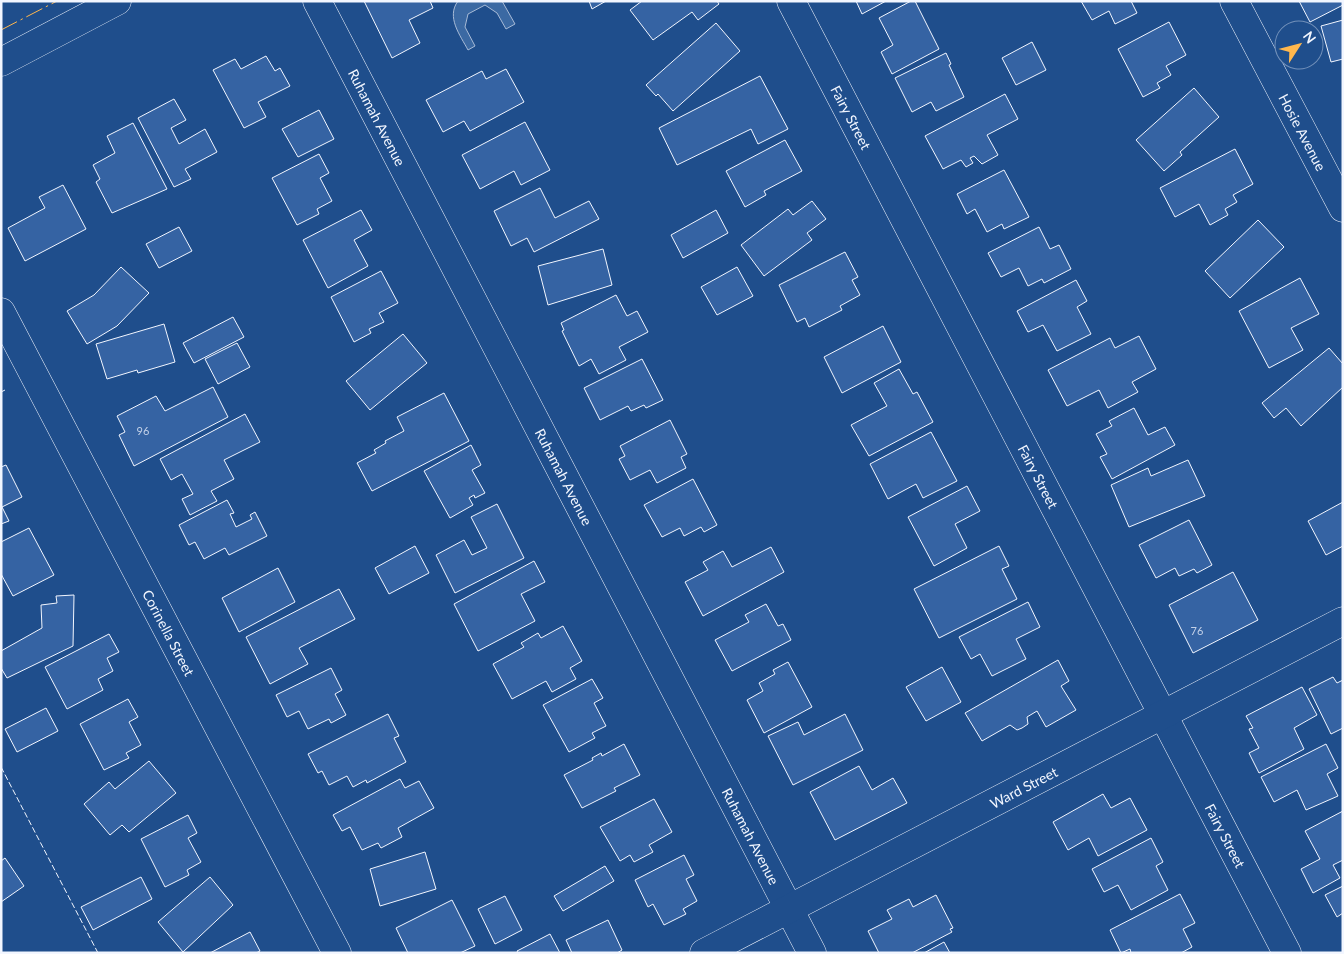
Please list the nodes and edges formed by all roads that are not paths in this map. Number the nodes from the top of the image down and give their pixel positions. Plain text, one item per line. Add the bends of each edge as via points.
1 (117, 1) edge
2 (317, 1) edge
3 (791, 1) edge
4 (1234, 1) edge
5 (1, 62) edge
6 (1343, 208) edge
7 (1, 312) edge
8 (1343, 621) edge
9 (1164, 714) junction
10 (789, 910) junction
11 (337, 953) edge
12 (704, 953) edge
13 (812, 953) edge
14 (1287, 953) edge

1 - 5 street
2 - 10 street, Ruhamah Avenue
3 - 9 street, Fairy Street
4 - 6 street, Hosie Avenue
7 - 11 street, Corinella Street
8 - 9 street, Ward Street
9 - 10 street, Ward Street
9 - 14 street, Fairy Street
10 - 12 street, Ward Street
10 - 13 street, Ruhamah Avenue

